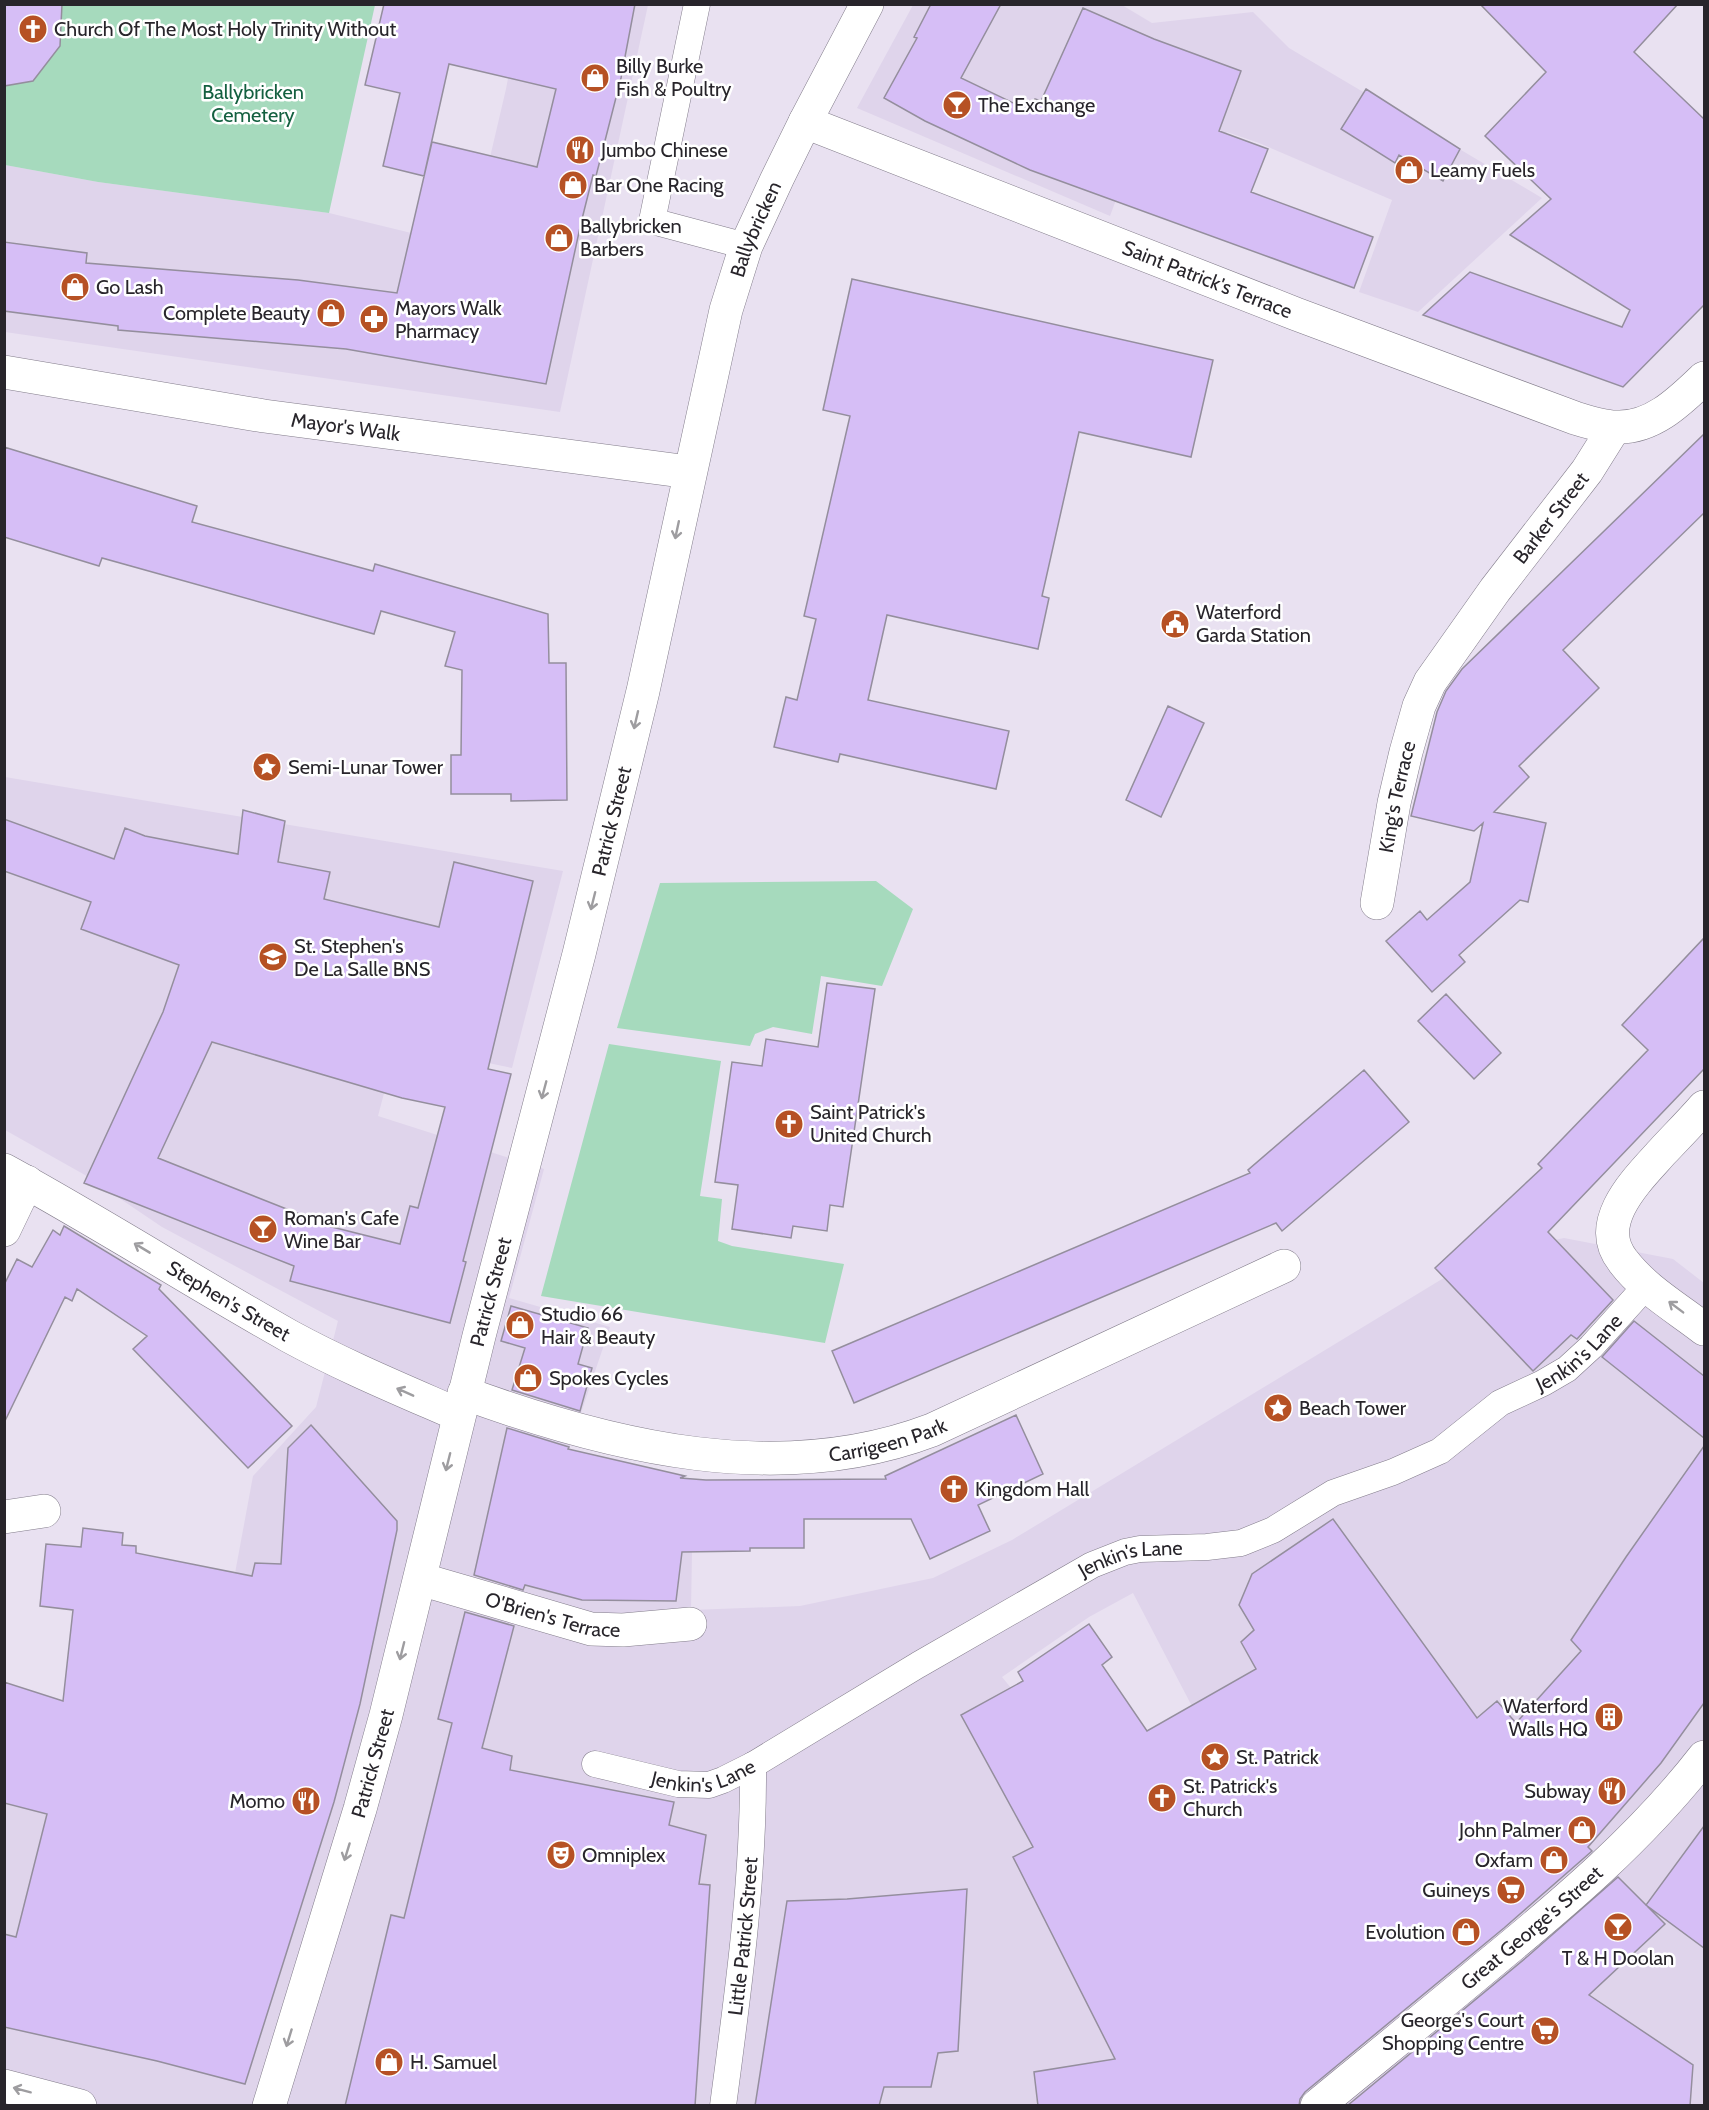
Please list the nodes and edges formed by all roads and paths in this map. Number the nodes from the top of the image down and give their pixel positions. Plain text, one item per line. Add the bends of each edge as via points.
1 (697, 4) edge
2 (867, 4) edge
3 (805, 122) junction
4 (746, 246) junction
5 (4, 372) edge
6 (1704, 378) edge
7 (1614, 428) junction
8 (689, 472) junction
9 (1425, 694) joint
10 (1377, 903) dead end
11 (1704, 1107) edge
12 (16, 1176) edge
13 (4, 1230) edge
14 (1284, 1266) dead end
15 (1647, 1286) junction
16 (1704, 1329) edge
17 (462, 1404) junction
18 (44, 1511) dead end
19 (4, 1517) edge
20 (420, 1579) junction
21 (690, 1624) dead end
22 (1704, 1757) edge
23 (595, 1764) dead end
24 (753, 1765) junction
25 (4, 2086) edge
26 (80, 2106) edge
27 (269, 2106) edge
28 (723, 2106) edge
29 (1317, 2106) edge

1 - 4 lane via 652,221
2 - 3 street, Ballybricken
3 - 4 street, Ballybricken
3 - 7 street, Saint Patrick's Terrace via 1520,399
4 - 8 street, Ballybricken via 726,310
5 - 8 street, Mayor's Walk via 243,413
6 - 7 street via 1661,414 1629,427
7 - 9 street, Barker Street via 1587,471 1437,671
8 -> 17 street, Patrick Street via 609,833
9 - 10 street, King's Terrace via 1394,803
11 - 15 street via 1641,1174 1615,1216 1612,1240 1616,1250
12 - 13 street
17 -> 12 street, Stephen's Street via 337,1361
14 - 17 street, Carrigeen Park via 932,1430 849,1454 753,1458 707,1455 599,1436
16 -> 15 street
15 - 24 lane, Jenkin's Lane via 1567,1369 1500,1403 1440,1451 1334,1493 1273,1530 1241,1543 1140,1549 1092,1565
17 -> 20 street, Patrick Street
18 - 19 street
20 - 21 street, O'Brien's Terrace via 591,1629
20 -> 27 street, Patrick Street via 360,1809
22 - 29 street, Great George's Street via 1643,1827 1581,1887
23 - 24 lane, Jenkin's Lane via 694,1785 709,1785
24 - 28 lane, Little Patrick Street via 749,1897
26 -> 25 street

